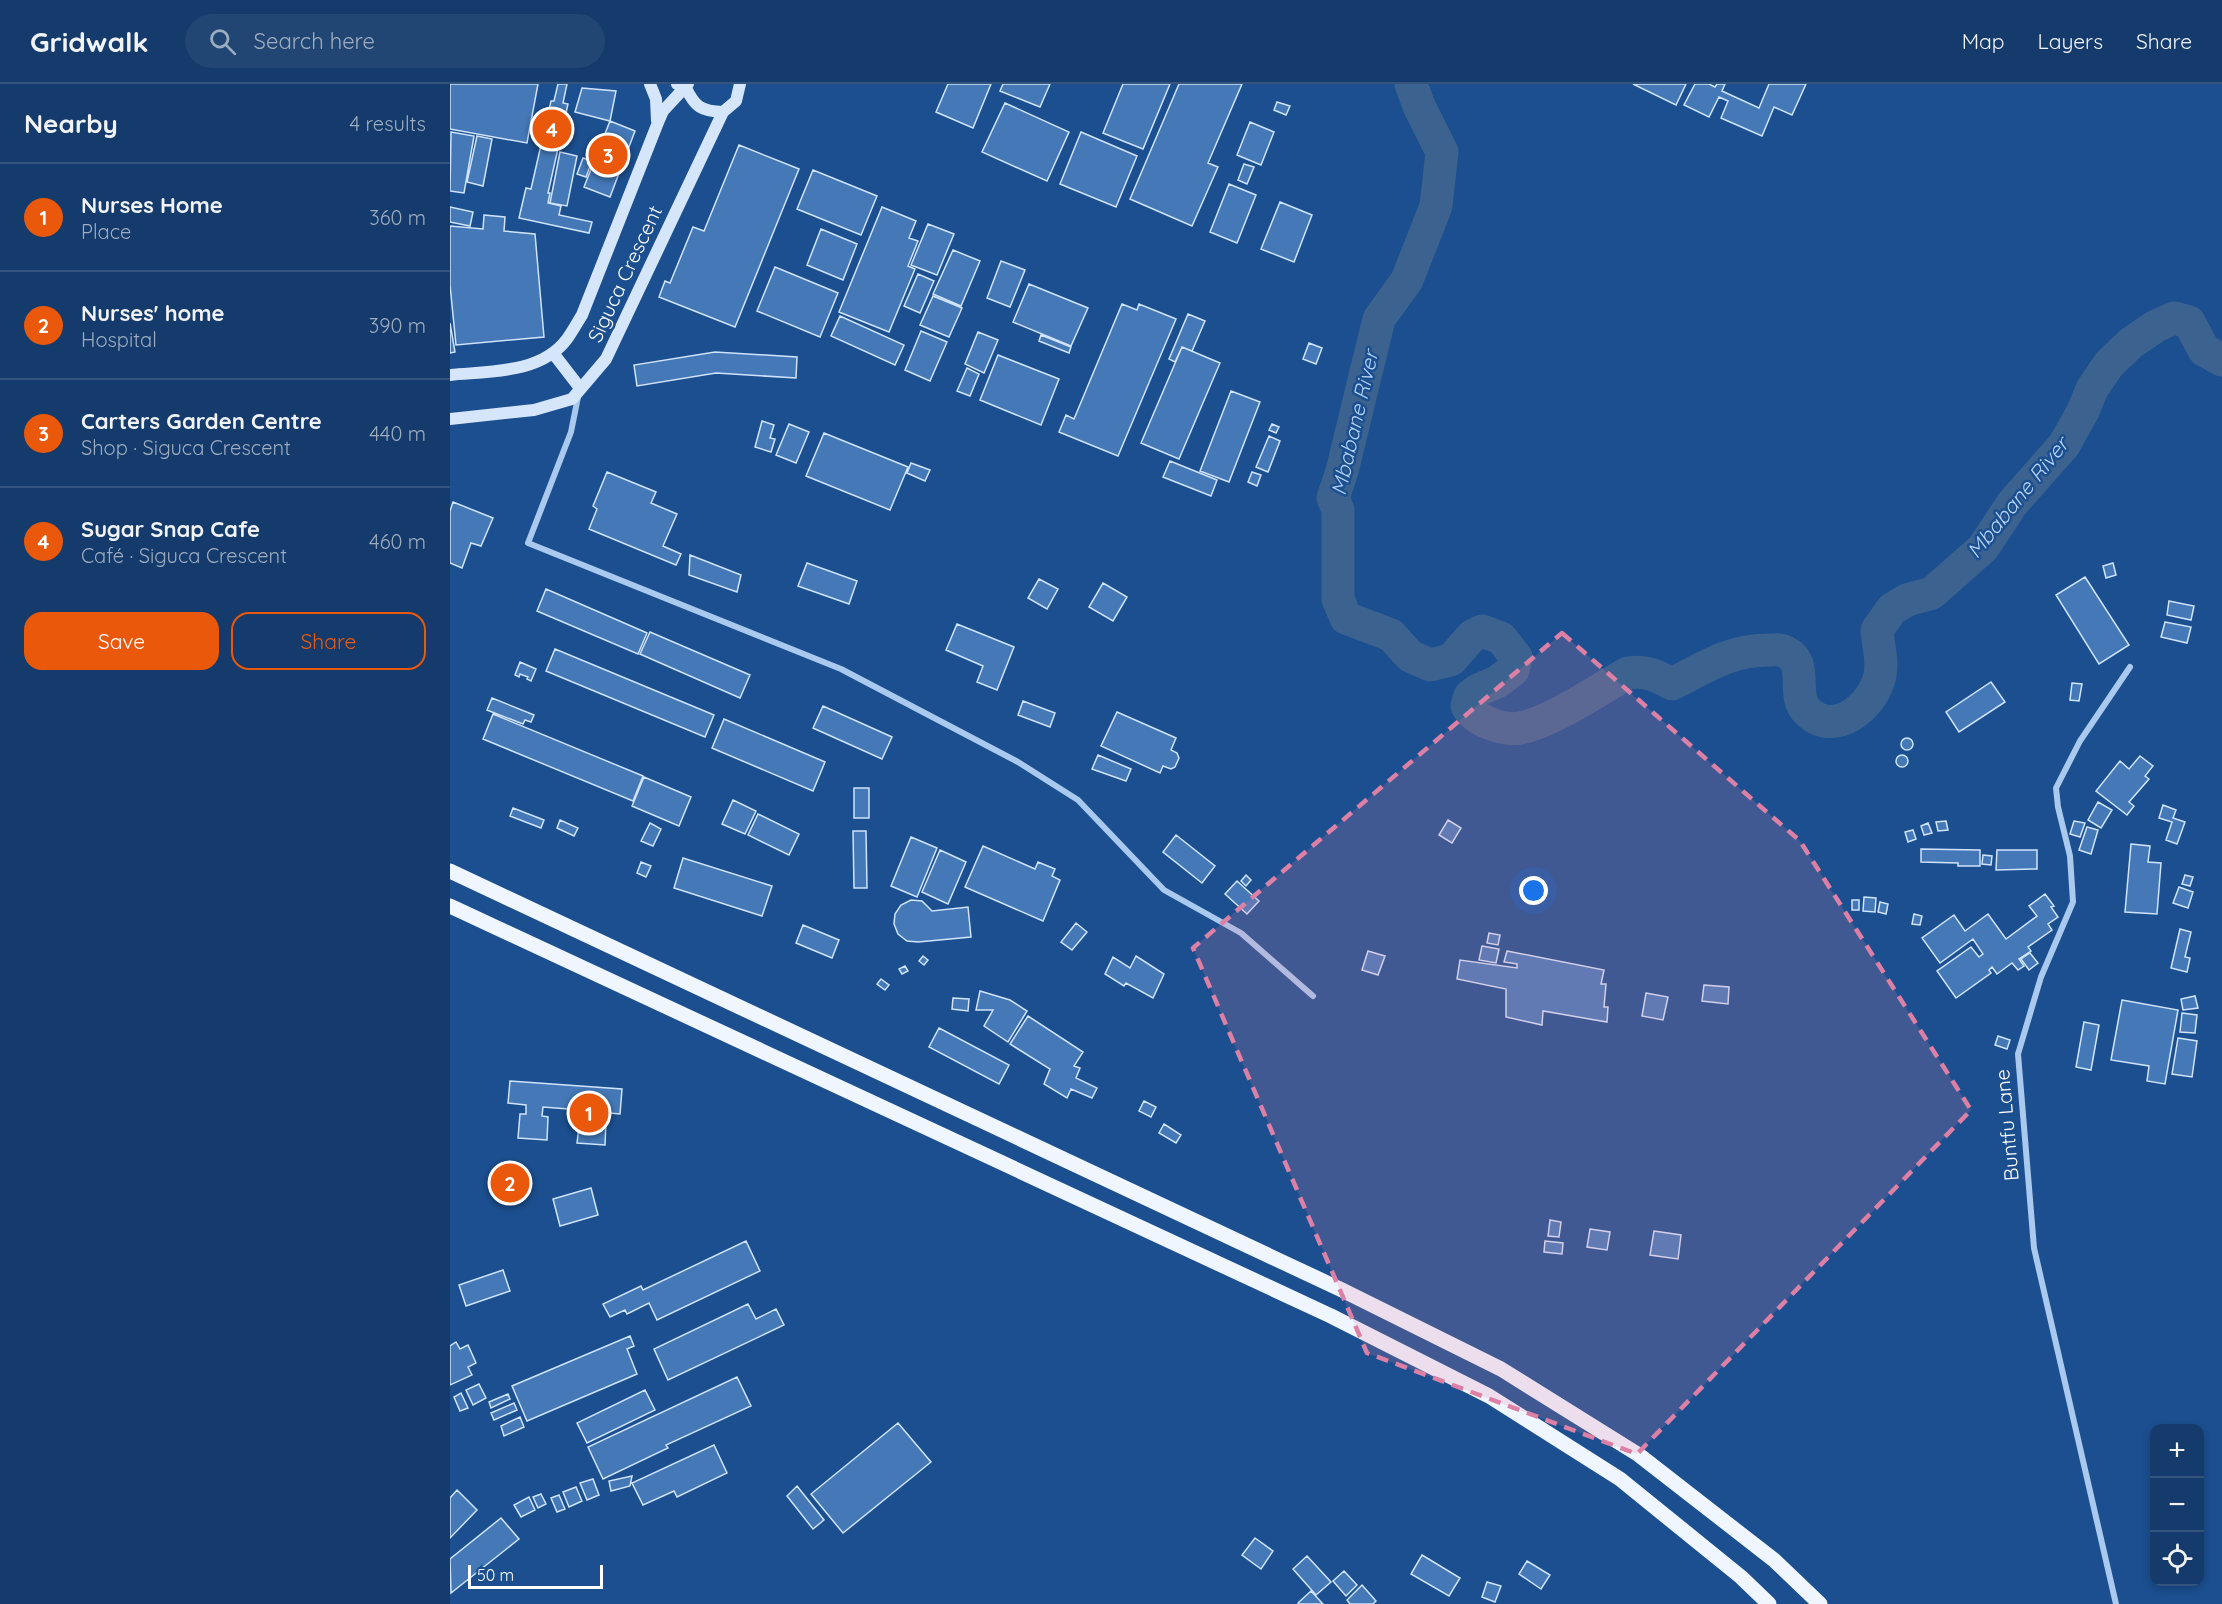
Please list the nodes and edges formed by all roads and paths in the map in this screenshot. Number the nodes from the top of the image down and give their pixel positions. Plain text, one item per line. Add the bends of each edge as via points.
1 (650, 84) edge
2 (740, 84) edge
3 (684, 85) edge
4 (723, 112) junction
5 (657, 125) junction
6 (553, 353) junction
7 (450, 375) edge
8 (580, 388) junction
9 (450, 419) edge
10 (2130, 667) dead end
11 (450, 871) edge
12 (450, 906) edge
13 (1312, 996) dead end
14 (1768, 1604) edge
15 (1820, 1604) edge
16 (2115, 1604) edge

1 - 5 street via 656,99
2 - 4 street, Siguca Crescent via 736,101
3 - 4 street via 692,100 705,111
3 - 5 street, Siguca Crescent
4 - 8 street, Siguca Crescent via 606,359
5 - 6 street, Siguca Crescent via 582,315
6 - 7 street, Siguca Crescent via 522,367
6 - 8 street
8 - 9 street, Siguca Crescent via 572,399 534,410
8 - 13 street via 571,432 528,543 841,669 1018,762 1078,800 1164,890 1241,933
10 - 16 street, Buntfu Lane via 2080,741 2056,788 2070,856 2073,902 2041,977 2018,1053 2034,1248
11 - 15 main road via 1321,1280 1501,1369 1639,1455 1774,1560
12 - 14 main road via 1331,1316 1489,1396 1620,1479 1741,1577

